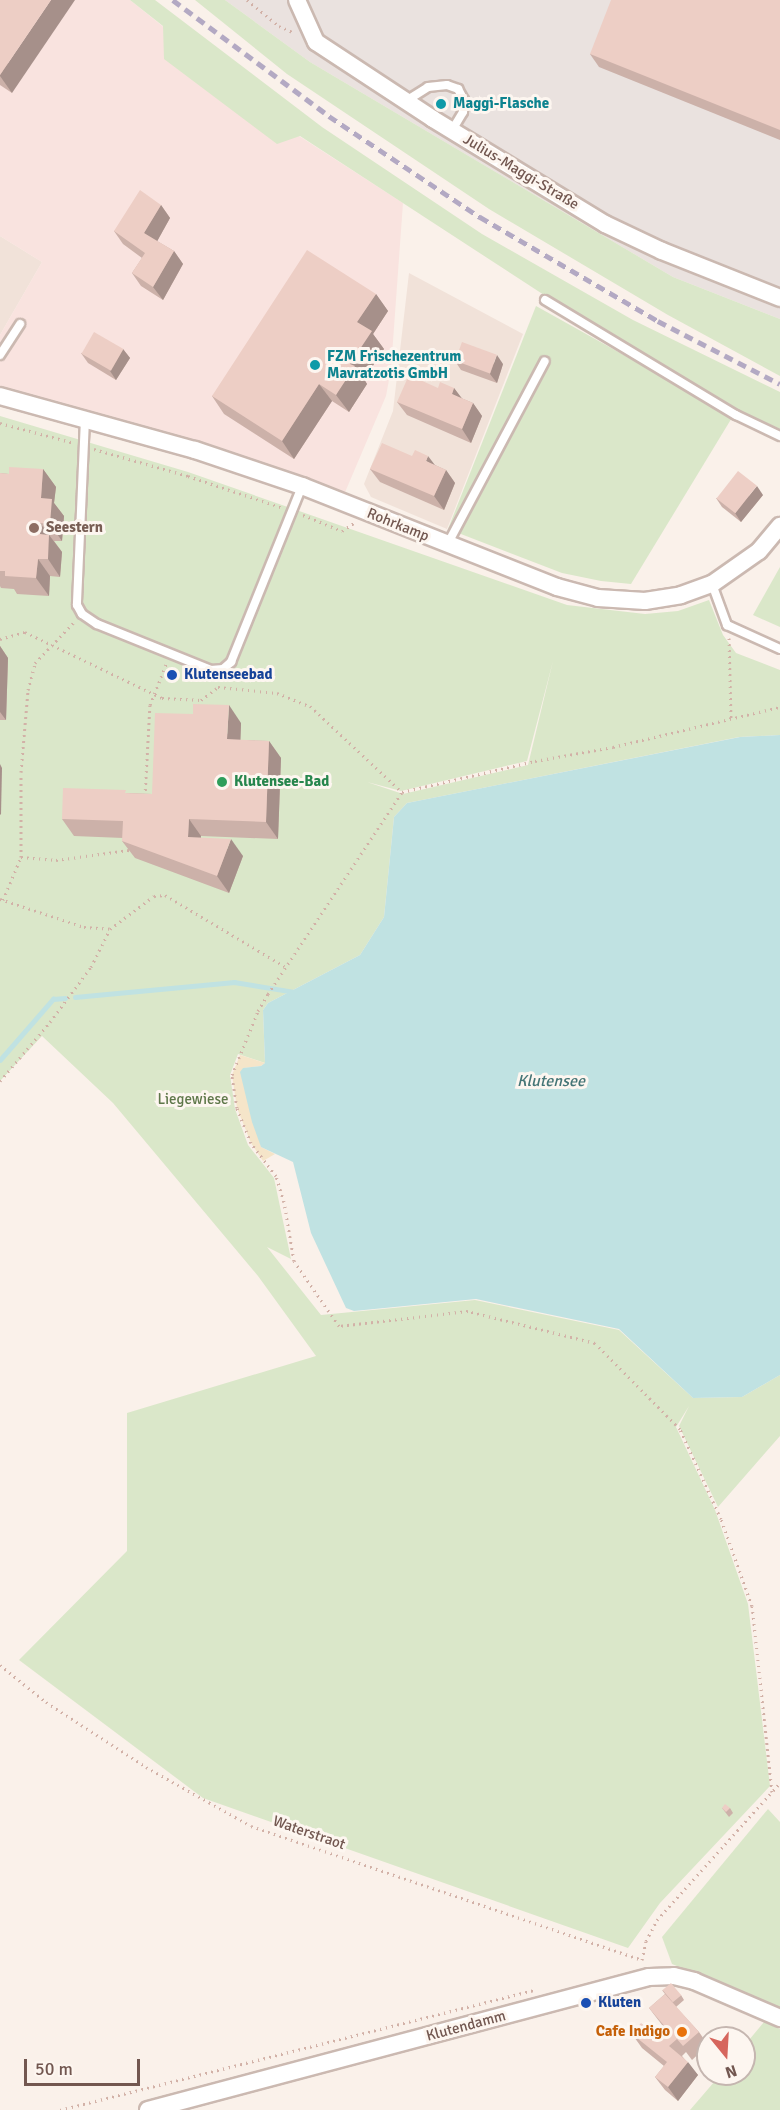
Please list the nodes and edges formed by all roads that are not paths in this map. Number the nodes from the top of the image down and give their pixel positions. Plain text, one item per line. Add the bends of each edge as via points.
1 (297, 0) edge
2 (406, 101) junction
3 (452, 130) junction
4 (780, 298) edge
5 (545, 300) dead end
6 (20, 324) dead end
7 (0, 355) edge
8 (544, 361) dead end
9 (0, 396) edge
10 (85, 418) junction
11 (780, 436) edge
12 (302, 486) junction
13 (780, 526) edge
14 (447, 545) junction
15 (712, 584) junction
16 (780, 648) edge
17 (780, 2018) edge
18 (148, 2110) edge

1 - 2 street, Julius-Maggi-Straße via 316,42
2 - 3 street, Julius-Maggi-Straße
2 - 3 lane via 428,87 447,85 458,89 464,100 464,112
3 - 4 street, Julius-Maggi-Straße via 605,224 662,252
5 - 11 lane via 736,415
6 - 7 lane
8 - 14 lane
9 - 10 street, Rohrkamp
10 - 12 street, Rohrkamp
10 - 12 lane via 77,605 82,614 210,670 223,669 231,662
12 - 14 street, Rohrkamp
13 - 15 street, Rohrkamp via 759,551
14 - 15 street, Rohrkamp via 557,587 598,598 645,601 681,595
15 - 16 lane via 727,625
17 - 18 street, Klutendamm via 694,1981 674,1976 649,1977

